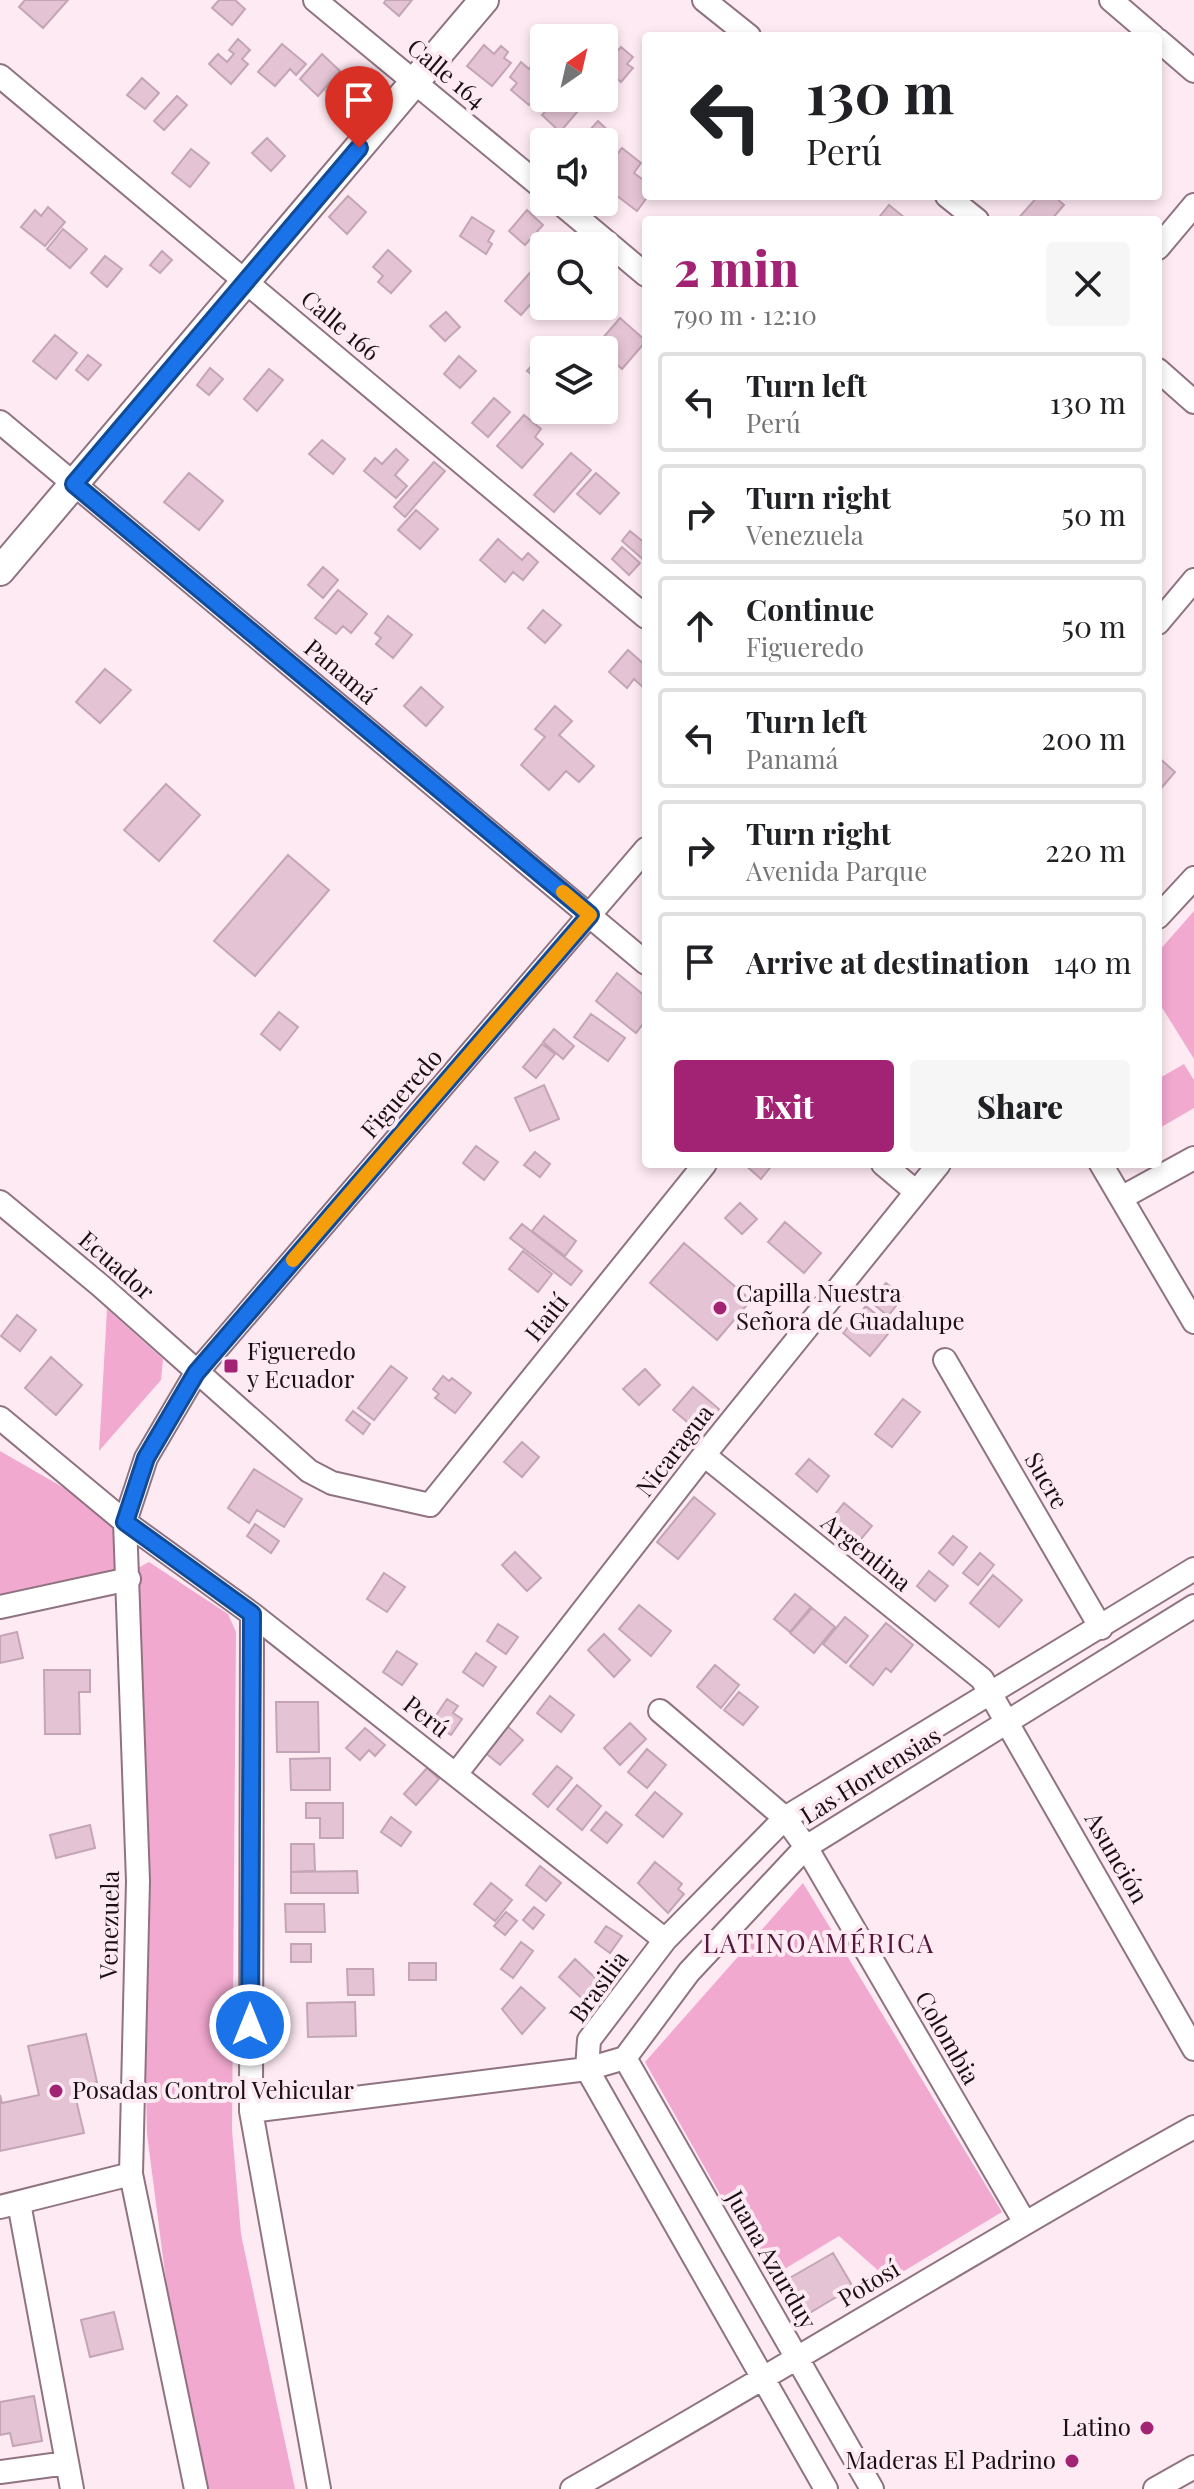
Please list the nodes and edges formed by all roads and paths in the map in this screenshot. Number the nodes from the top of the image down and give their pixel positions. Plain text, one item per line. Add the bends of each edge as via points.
1 (315, 0) edge
2 (484, 0) edge
3 (704, 0) edge
4 (1111, 0) edge
5 (744, 32) edge
6 (1148, 32) edge
7 (1162, 43) edge
8 (1194, 71) edge
9 (0, 76) edge
10 (415, 81) junction
11 (530, 177) edge
12 (952, 200) edge
13 (1194, 205) edge
14 (576, 216) edge
15 (972, 216) edge
16 (1162, 243) edge
17 (642, 272) edge
18 (246, 281) junction
19 (1162, 374) edge
20 (1194, 402) edge
21 (0, 422) edge
22 (74, 484) junction
23 (0, 571) edge
24 (1194, 580) edge
25 (642, 614) edge
26 (1162, 618) edge
27 (642, 854) edge
28 (1194, 878) edge
29 (1162, 913) edge
30 (590, 915) junction
31 (642, 960) edge
32 (1194, 1158) edge
33 (702, 1168) edge
34 (888, 1168) edge
35 (935, 1168) edge
36 (1104, 1168) edge
37 (915, 1191) junction
38 (1123, 1197) junction
39 (0, 1202) edge
40 (1194, 1322) edge
41 (945, 1360) dead end
42 (196, 1373) junction
43 (0, 1418) edge
44 (704, 1455) junction
45 (430, 1505) joint
46 (125, 1522) junction
47 (1194, 1569) edge
48 (129, 1579) junction
49 (1194, 1606) edge
50 (0, 1607) edge
51 (252, 1614) junction
52 (1101, 1628) junction
53 (991, 1694) junction
54 (660, 1711) dead end
55 (1008, 1721) junction
56 (456, 1774) junction
57 (785, 1818) junction
58 (806, 1847) junction
59 (665, 1940) junction
60 (1194, 2049) edge
61 (625, 2058) junction
62 (587, 2069) junction
63 (251, 2111) junction
64 (1194, 2127) edge
65 (131, 2174) junction
66 (9, 2205) edge
67 (1024, 2221) junction
68 (798, 2358) junction
69 (763, 2381) junction
70 (67, 2463) junction
71 (1194, 2467) edge
72 (0, 2472) edge
73 (72, 2489) edge
74 (196, 2489) edge
75 (319, 2489) edge
76 (572, 2489) edge
77 (826, 2489) edge
78 (872, 2489) edge
79 (1155, 2489) edge

1 - 10 street, Calle 164
2 - 10 street
3 - 5 street
4 - 6 street
7 - 8 street
9 - 18 street, Calle 166
10 - 11 street, Calle 164
10 - 18 street
12 - 15 street
13 - 16 street
14 - 17 street
18 - 22 street
18 - 25 street, Calle 166
19 - 20 street
21 - 22 street, Panamá
22 - 23 street
22 - 30 street, Panamá
24 - 26 street
27 - 30 street, Figueredo
28 - 29 street
30 - 31 street, Panamá
30 - 42 street, Figueredo
32 - 38 street
33 - 45 street, Haití
34 - 37 street
35 - 37 street, Nicaragua
36 - 38 street
37 - 44 street, Nicaragua
38 - 40 street
39 - 42 street, Ecuador
41 - 52 street, Sucre
42 - 45 street, Ecuador via 309,1471 332,1483
42 - 46 street, Venezuela via 146,1458
43 - 46 street, Perú
44 - 53 street, Argentina via 982,1679
44 - 56 street, Nicaragua
46 - 48 street, Venezuela
46 - 51 street, Perú
47 - 52 street, Las Hortensias
48 - 50 street
48 - 65 street, Venezuela via 138,1881
49 - 55 street, Las Hortensias
51 - 56 street, Perú
51 - 63 street
52 - 53 street, Las Hortensias
53 - 55 street, Asunción
53 - 57 street, Las Hortensias
54 - 57 street, Colombia
55 - 58 street, Las Hortensias
55 - 60 street, Asunción
56 - 59 street, Perú
57 - 58 street, Colombia
57 - 59 street, Las Hortensias
58 - 61 street, Las Hortensias via 689,1972
58 - 67 street, Colombia
59 - 62 street, Brasilia via 589,2040
61 - 62 street
61 - 68 street, Juana Azurduy
62 - 63 street
62 - 69 street
63 - 75 street
64 - 67 street, Potosí
65 - 66 street
65 - 74 street, Venezuela
66 - 70 street
67 - 68 street, Potosí
68 - 69 street, Potosí
68 - 78 street, Juana Azurduy
69 - 76 street, Potosí
69 - 77 street
70 - 72 street
70 - 73 street
71 - 79 street

